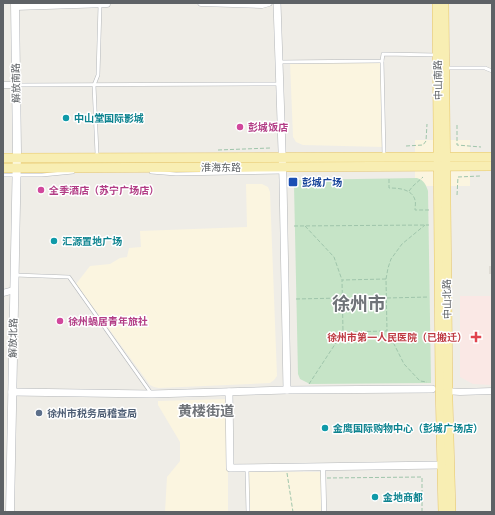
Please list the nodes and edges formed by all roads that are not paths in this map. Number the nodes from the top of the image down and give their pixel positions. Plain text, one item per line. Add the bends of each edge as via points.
1 (201, 3) edge
2 (269, 3) edge
3 (277, 3) edge
4 (437, 3) edge
5 (444, 3) edge
6 (98, 4) edge
7 (107, 4) dead end
8 (15, 5) edge
9 (437, 55) junction
10 (382, 61) junction
11 (279, 62) junction
12 (445, 68) junction
13 (492, 71) edge
14 (280, 84) junction
15 (3, 85) edge
16 (16, 85) junction
17 (94, 85) junction
18 (384, 157) junction
19 (492, 157) edge
20 (3, 158) edge
21 (95, 158) junction
22 (442, 162) junction
23 (16, 166) junction
24 (492, 166) edge
25 (3, 168) edge
26 (282, 169) junction
27 (3, 175) edge
28 (14, 275) junction
29 (14, 290) junction
30 (3, 293) edge
31 (438, 389) junction
32 (288, 390) junction
33 (492, 391) edge
34 (12, 392) junction
35 (229, 392) junction
36 (152, 394) junction
37 (442, 466) junction
38 (323, 468) junction
39 (247, 469) dead end
40 (10, 512) edge
41 (248, 512) edge
42 (324, 512) edge
43 (443, 512) edge
44 (451, 512) edge

1 - 2 street
3 - 11 street
4 - 9 main road, 中山南路
5 - 12 main road, 中山南路
6 - 7 street
6 - 8 street
6 - 17 lane via 98,75
8 - 16 main road, 解放南路
9 - 10 lane via 383,54
9 - 22 main road, 中山南路
10 - 11 lane
10 - 18 lane
11 - 14 street
12 - 13 lane via 485,68
12 - 22 main road, 中山南路
14 - 17 lane
14 - 26 street
15 - 16 street
16 - 17 lane
16 - 23 main road, 解放南路
17 - 21 lane via 97,154
18 - 22 main road, 淮海东路
18 - 26 main road, 淮海东路
19 - 22 main road
20 - 23 main road, 淮海东路
21 - 23 main road, 淮海东路
21 - 26 main road, 淮海东路
22 - 24 main road
22 - 26 main road, 淮海东路
22 - 31 main road, 中山北路
23 - 25 main road, 淮海东路
23 - 26 main road, 淮海东路
23 - 27 lane
23 - 28 main road, 解放北路
26 - 32 street
28 - 29 main road, 解放北路
28 - 36 lane via 69,277
29 - 30 street
29 - 34 main road, 解放北路
31 - 32 street
31 - 33 street via 460,392
31 - 37 main road, 中山北路
31 - 44 main road, 中山北路
32 - 35 street
34 - 36 street
34 - 40 main road, 解放北路
35 - 36 street
35 - 38 street via 230,468
37 - 38 street
37 - 43 main road, 中山北路
38 - 42 street
39 - 41 lane

